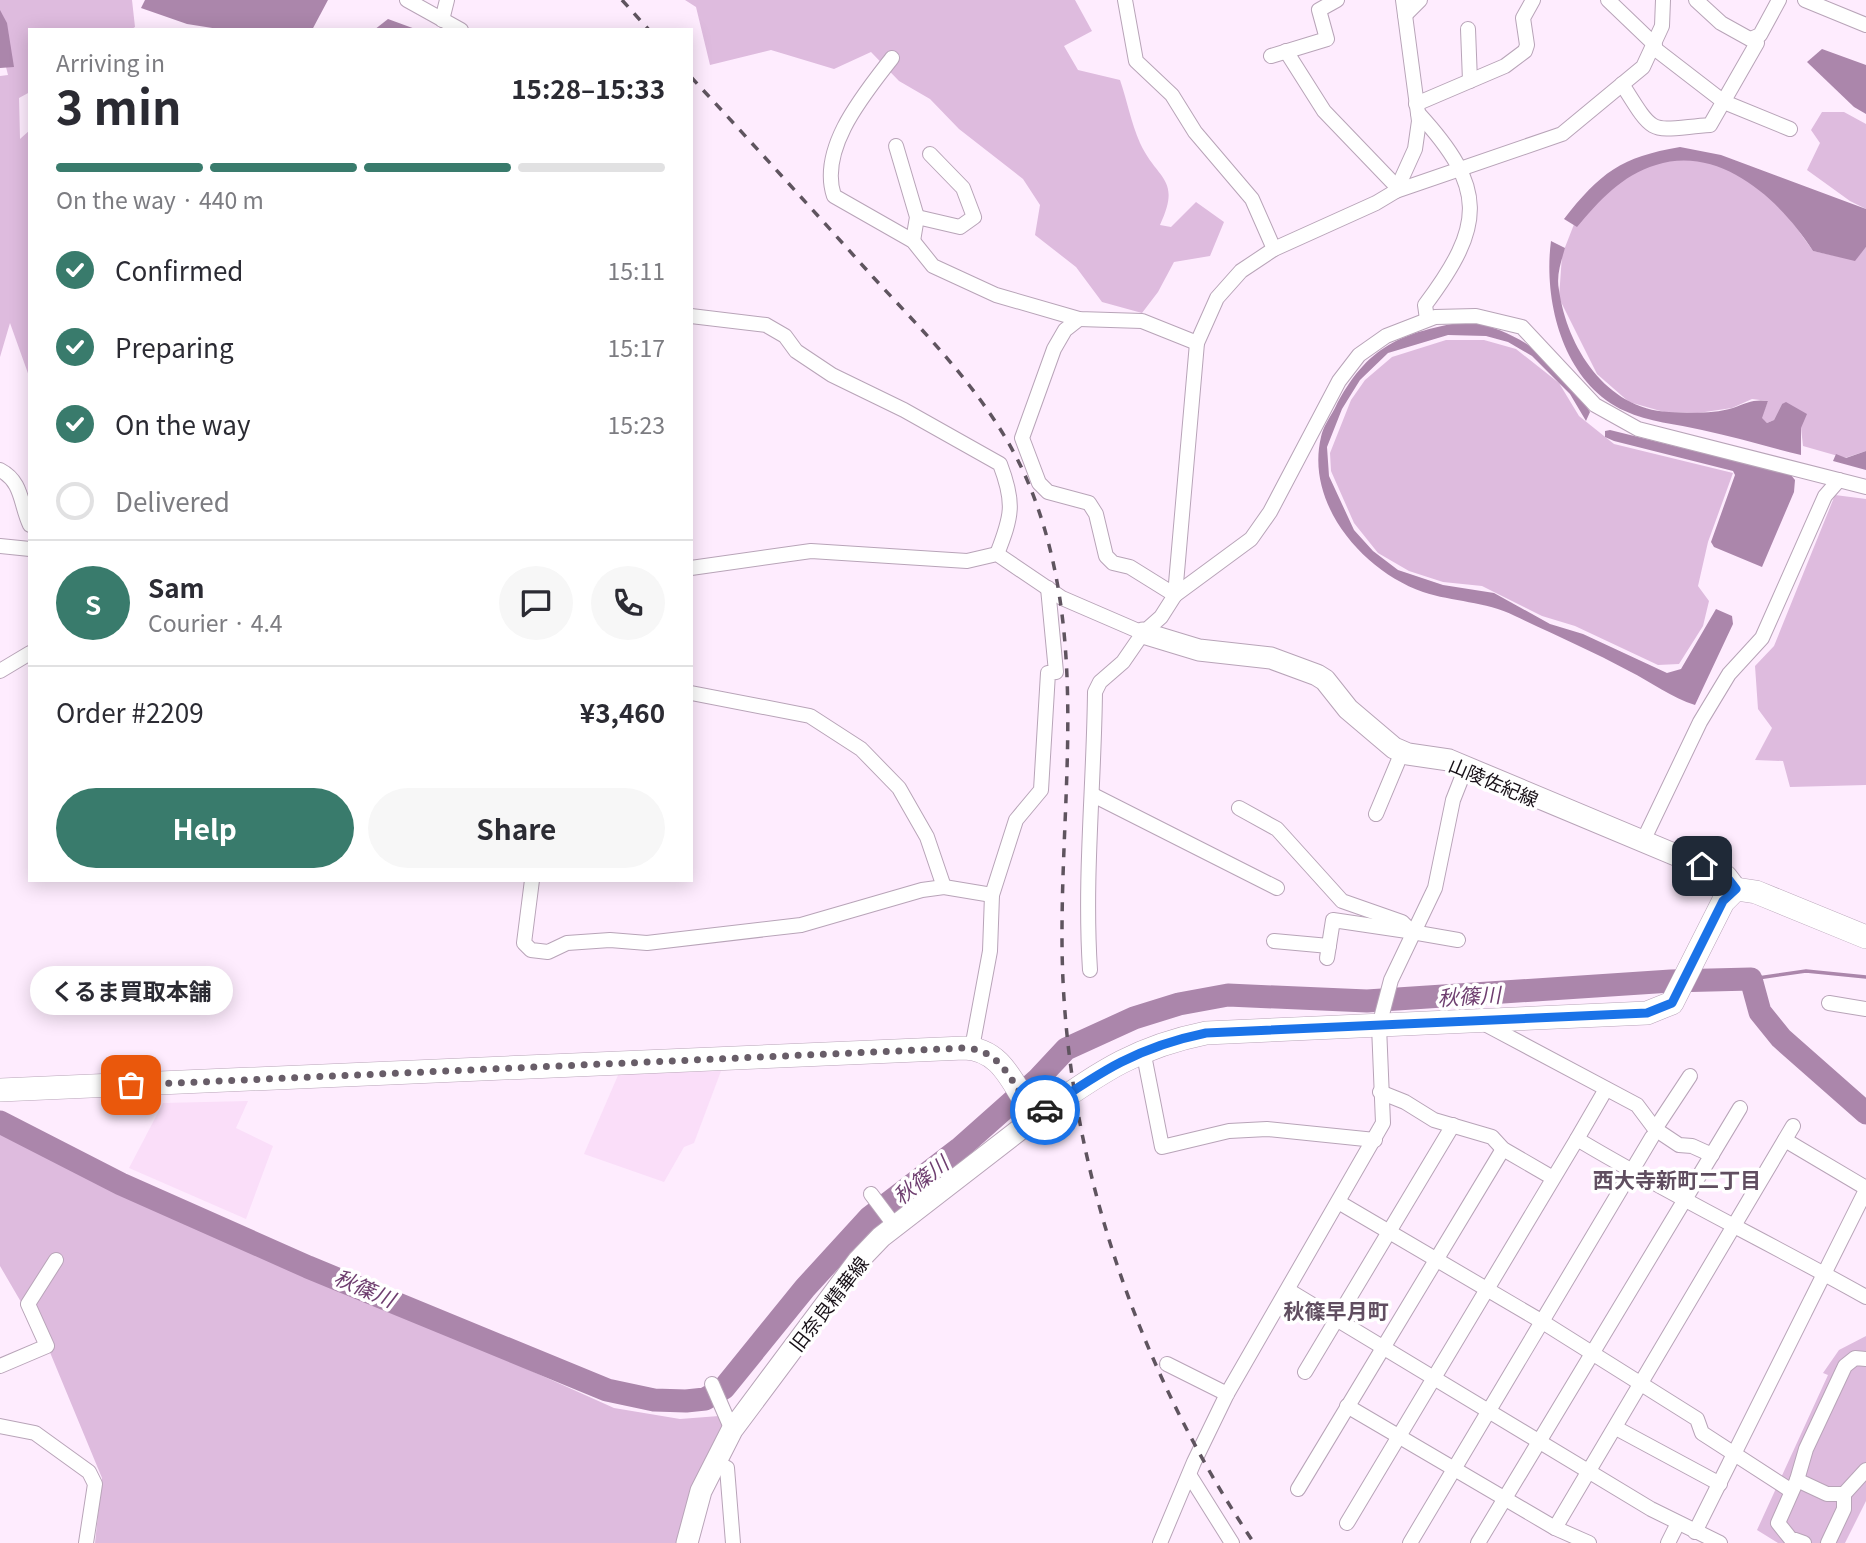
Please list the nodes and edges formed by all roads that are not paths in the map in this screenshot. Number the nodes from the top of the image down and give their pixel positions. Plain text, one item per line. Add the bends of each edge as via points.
1 (407, 0) edge
2 (447, 0) edge
3 (1125, 0) edge
4 (1337, 0) edge
5 (1420, 0) edge
6 (1532, 0) edge
7 (1608, 0) edge
8 (1663, 0) edge
9 (1696, 0) edge
10 (1779, 0) edge
11 (1805, 0) edge
12 (1401, 5) edge
13 (442, 20) junction
14 (1866, 24) edge
15 (457, 28) edge
16 (1468, 29) dead end
17 (1751, 39) junction
18 (1654, 46) junction
19 (892, 58) dead end
20 (1471, 80) junction
21 (1622, 84) junction
22 (1724, 102) junction
23 (1417, 109) junction
24 (1790, 128) dead end
25 (896, 146) dead end
26 (930, 154) dead end
27 (1460, 170) junction
28 (1396, 189) junction
29 (917, 217) junction
30 (913, 241) junction
31 (1274, 249) junction
32 (693, 316) edge
33 (1079, 319) junction
34 (1427, 319) junction
35 (1197, 343) junction
36 (0, 470) edge
37 (1839, 480) junction
38 (1866, 487) edge
39 (28, 519) edge
40 (0, 546) edge
41 (28, 549) edge
42 (997, 554) junction
43 (693, 568) edge
44 (1048, 588) junction
45 (1175, 595) junction
46 (1143, 633) junction
47 (28, 654) edge
48 (0, 670) edge
49 (693, 693) edge
50 (1402, 752) junction
51 (1466, 767) junction
52 (1093, 795) junction
53 (1239, 808) dead end
54 (1376, 814) dead end
55 (1643, 841) junction
56 (532, 882) edge
57 (944, 887) junction
58 (1277, 888) dead end
59 (1736, 889) junction
60 (992, 895) junction
61 (1412, 932) junction
62 (1866, 937) edge
63 (1458, 940) dead end
64 (1274, 941) dead end
65 (1090, 970) dead end
66 (1829, 1003) dead end
67 (1866, 1009) edge
68 (1475, 1019) junction
69 (1380, 1022) junction
70 (972, 1048) junction
71 (1143, 1050) junction
72 (1690, 1076) dead end
73 (1606, 1089) junction
74 (0, 1090) edge
75 (1380, 1092) junction
76 (1740, 1108) dead end
77 (1033, 1113) junction
78 (1453, 1125) junction
79 (1793, 1126) dead end
80 (1654, 1133) junction
81 (1577, 1139) junction
82 (1375, 1140) junction
83 (1785, 1140) junction
84 (1503, 1149) junction
85 (1712, 1155) junction
86 (1631, 1171) junction
87 (1553, 1178) junction
88 (1866, 1189) edge
89 (871, 1194) dead end
90 (1683, 1201) junction
91 (1340, 1203) junction
92 (1735, 1224) junction
93 (895, 1226) junction
94 (1388, 1229) junction
95 (56, 1260) dead end
96 (1437, 1260) junction
97 (1826, 1275) junction
98 (1485, 1289) junction
99 (1289, 1290) junction
100 (1866, 1297) edge
101 (1337, 1318) junction
102 (1541, 1321) junction
103 (1382, 1348) junction
104 (1591, 1353) junction
105 (1866, 1359) edge
106 (1167, 1364) dead end
107 (0, 1366) edge
108 (1305, 1373) dead end
109 (1433, 1378) junction
110 (712, 1384) dead end
111 (1642, 1386) junction
112 (1227, 1394) junction
113 (1347, 1406) junction
114 (1487, 1409) junction
115 (0, 1426) edge
116 (1616, 1428) junction
117 (732, 1430) junction
118 (1398, 1435) junction
119 (1538, 1441) junction
120 (1737, 1453) junction
121 (715, 1462) junction
122 (1452, 1468) junction
123 (1866, 1470) edge
124 (1590, 1473) junction
125 (1190, 1476) junction
126 (1720, 1484) junction
127 (1789, 1484) junction
128 (1298, 1489) dead end
129 (1844, 1494) junction
130 (1503, 1498) junction
131 (1347, 1523) dead end
132 (1678, 1523) junction
133 (1555, 1528) junction
134 (1695, 1532) junction
135 (86, 1543) edge
136 (687, 1543) edge
137 (733, 1543) edge
138 (1160, 1543) edge
139 (1231, 1543) edge
140 (1410, 1543) edge
141 (1478, 1543) edge
142 (1589, 1543) edge
143 (1668, 1543) edge
144 (1720, 1543) edge
145 (1804, 1543) edge
146 (1828, 1543) edge

1 - 13 street
2 - 13 street
3 - 31 street via 1136,61 1172,95 1195,132 1252,199
4 - 28 street via 1319,10 1327,38 1279,53 1324,111
5 - 12 street
6 - 20 street via 1523,18 1525,51 1505,66
7 - 18 street
8 - 18 street via 1662,26
9 - 17 street via 1721,23
10 - 17 street via 1760,35
11 - 14 street
12 - 23 street
13 - 15 street
16 - 20 street
17 - 22 street via 1757,43
18 - 21 street via 1643,67
18 - 22 street
19 - 30 street via 853,107 836,144 831,186 834,196
20 - 23 street
21 - 22 street via 1647,125 1656,129 1710,125
21 - 27 street via 1562,134
22 - 24 street
23 - 27 street
23 - 28 street via 1415,149
25 - 29 street
26 - 29 street via 963,188 974,217 960,227
27 - 28 street
27 - 34 street via 1469,186 1471,219 1464,248 1425,305
28 - 31 street via 1376,204
29 - 30 street
30 - 33 street via 933,266 996,295
31 - 35 street via 1241,271 1217,298
32 - 42 street via 766,326 832,375 1000,464 1013,503
33 - 35 street via 1142,321
33 - 45 street via 1065,330 1038,389 1023,438 1027,454 1039,483 1048,492 1089,503 1106,556
34 - 37 street via 1476,316 1522,327 1595,405 1638,429
34 - 45 street via 1385,336 1359,355 1339,381 1251,539
35 - 45 street
36 - 39 street via 13,477
37 - 38 street
37 - 55 street via 1825,496 1762,638 1729,674 1700,722
40 - 41 street
42 - 43 street via 967,561 811,551
42 - 44 street
44 - 46 street
44 - 60 street via 1056,672 1048,673 1041,790 1016,820
45 - 46 street
46 - 50 main road, 山陵佐紀線 via 1199,650 1271,658 1317,675 1348,709
46 - 52 street via 1095,692
47 - 48 street
49 - 57 street via 810,716 861,749 899,789 928,837
50 - 51 main road, 山陵佐紀線
50 - 54 street
51 - 55 main road, 山陵佐紀線
51 - 61 street via 1453,800 1435,888
52 - 58 street
52 - 65 street via 1086,911
53 - 61 street via 1277,829 1342,901 1402,922
55 - 59 main road, 山陵佐紀線 via 1726,876
56 - 57 street via 524,943 531,950 548,952 567,943 647,943 801,925
57 - 60 street
59 - 62 main road via 1756,892
59 - 68 main road via 1723,901 1672,1003 1647,1013
60 - 70 street via 990,951
61 - 63 street
61 - 64 street via 1334,920 1328,952
61 - 69 street via 1391,979
66 - 67 street
68 - 69 main road
68 - 73 street
69 - 71 main road via 1206,1033
69 - 75 street
70 - 74 main road
70 - 77 main road via 1003,1065
71 - 77 main road
71 - 82 street via 1162,1147 1229,1131 1267,1129
72 - 80 street
73 - 80 street via 1637,1105
73 - 81 street
75 - 78 street
75 - 82 street via 1383,1123
76 - 85 street
77 - 93 main road, 旧奈良精華線
78 - 84 street via 1492,1137
78 - 94 street
79 - 83 street
80 - 85 street
80 - 86 street
81 - 86 street
81 - 87 street
82 - 91 street
83 - 88 street
83 - 92 street
84 - 87 street
84 - 96 street
85 - 90 street
86 - 90 street
86 - 102 street
87 - 98 street
88 - 97 street
89 - 93 street
90 - 92 street
90 - 104 street
91 - 94 street
91 - 99 street
92 - 97 street
92 - 111 street
93 - 117 main road, 旧奈良精華線 via 858,1261
94 - 96 street
94 - 101 street
95 - 107 street via 28,1304 47,1346
96 - 98 street
96 - 103 street
97 - 100 street
97 - 120 street
98 - 102 street
98 - 109 street
99 - 101 street
99 - 112 street
101 - 103 street
101 - 108 street
102 - 104 street
102 - 114 street
103 - 109 street
103 - 113 street
104 - 111 street
104 - 119 street
105 - 127 street via 1855,1358 1846,1366
106 - 112 street
109 - 114 street
109 - 118 street
110 - 117 street
111 - 116 street
111 - 120 street via 1698,1419 1702,1433
112 - 125 street
113 - 118 street
113 - 128 street
114 - 119 street
114 - 122 street
115 - 135 street via 35,1433 89,1472 94,1484
116 - 124 street
116 - 126 street
117 - 121 main road, 旧奈良精華線
118 - 122 street
118 - 131 street
119 - 124 street
119 - 130 street
120 - 126 street
120 - 127 street
121 - 136 main road, 旧奈良精華線 via 701,1491
121 - 137 street via 727,1468
122 - 130 street
122 - 140 street
123 - 129 street
124 - 132 street
124 - 133 street
125 - 138 street
125 - 139 street
126 - 134 street
127 - 129 street
127 - 145 street via 1778,1523 1790,1538
129 - 146 street via 1844,1509
130 - 133 street
130 - 141 street
132 - 134 street
132 - 143 street
133 - 142 street
134 - 144 street

